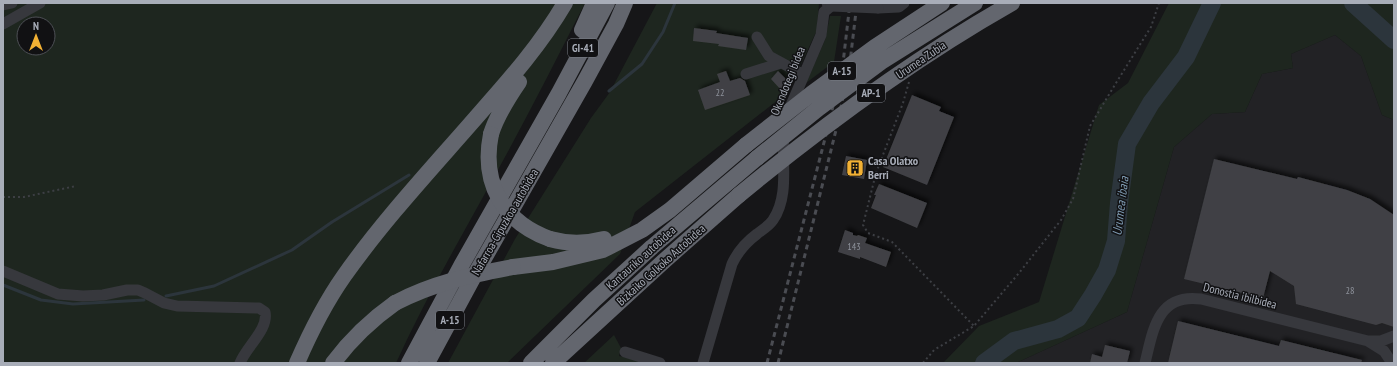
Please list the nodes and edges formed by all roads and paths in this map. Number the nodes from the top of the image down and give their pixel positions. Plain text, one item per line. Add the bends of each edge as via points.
1 (12, 3) edge
2 (40, 3) edge
3 (565, 3) edge
4 (594, 3) edge
5 (607, 3) edge
6 (625, 3) edge
7 (638, 3) edge
8 (904, 3) edge
9 (942, 3) edge
10 (975, 3) edge
11 (1012, 3) edge
12 (1159, 3) edge
13 (829, 4) edge
14 (3, 5) edge
15 (3, 24) edge
16 (757, 37) dead end
17 (533, 52) junction
18 (781, 63) junction
19 (746, 74) dead end
20 (804, 75) junction
21 (585, 81) junction
22 (910, 81) dead end
23 (559, 93) junction
24 (757, 158) joint
25 (719, 168) junction
26 (76, 186) dead end
27 (739, 195) joint
28 (3, 197) edge
29 (3, 271) edge
30 (974, 326) junction
31 (583, 335) junction
32 (1394, 336) edge
33 (1368, 341) junction
34 (625, 352) dead end
35 (240, 363) edge
36 (297, 363) edge
37 (333, 363) edge
38 (409, 363) edge
39 (427, 363) edge
40 (531, 363) edge
41 (553, 363) edge
42 (560, 363) edge
43 (660, 363) edge
44 (703, 363) edge
45 (923, 363) edge
46 (1145, 363) edge
47 (1392, 363) edge

1 - 14 street
2 - 15 street
3 - 17 highway
4 - 23 highway via 562,75
5 - 23 highway, GI-41
6 - 21 highway, GI-41
7 - 21 highway via 599,69
8 - 13 street, Okendotegi bidea, bridge via 899,7 878,8
9 - 25 highway, A-15, bridge via 810,94
10 - 24 highway, Urumea Zubia / AP-1, bridge via 881,62
11 - 27 highway, Urumea Zubia / AP-1, bridge via 936,49 860,100
12 - 30 path via 1151,27 1090,126 1073,199 1061,220
13 - 20 street, Okendotegi bidea via 824,12 821,35
16 - 18 street via 769,56
17 - 25 highway, bridge via 529,67 494,123 489,145 491,178 500,199 513,217 530,231 560,242 581,244 601,240 648,219
17 - 36 highway via 358,256 321,313
18 - 19 street
18 - 20 street
20 - 44 street, Okendotegi bidea via 786,119 782,146 783,190 778,210 769,225 747,242 736,255
21 - 39 highway, Nafarroa-Gipuzkoa autobidea / A-15
22 - 30 path via 876,173 863,225 868,233 892,242
23 - 38 highway, Nafarroa-Gipuzkoa autobidea / A-15
24 - 40 highway, Kantauriko autobidea / AP-1 via 652,247
25 - 37 highway, bridge via 642,230 603,250 553,262 471,275 416,292 373,319
26 - 28 path via 24,197
27 - 31 highway, Bizkaiko Golkoko Autobidea / AP-1
29 - 35 street via 58,294 83,296 138,290 164,303 177,306 259,308 266,312 267,317
30 - 45 path via 934,350
31 - 41 highway, AP-1
31 - 42 highway
32 - 33 street, Donostia ibilbidea via 1381,341
33 - 46 street, Donostia ibilbidea via 1186,298 1172,303 1157,319
33 - 47 street, Donostia ibilbidea via 1384,351
34 - 43 street

